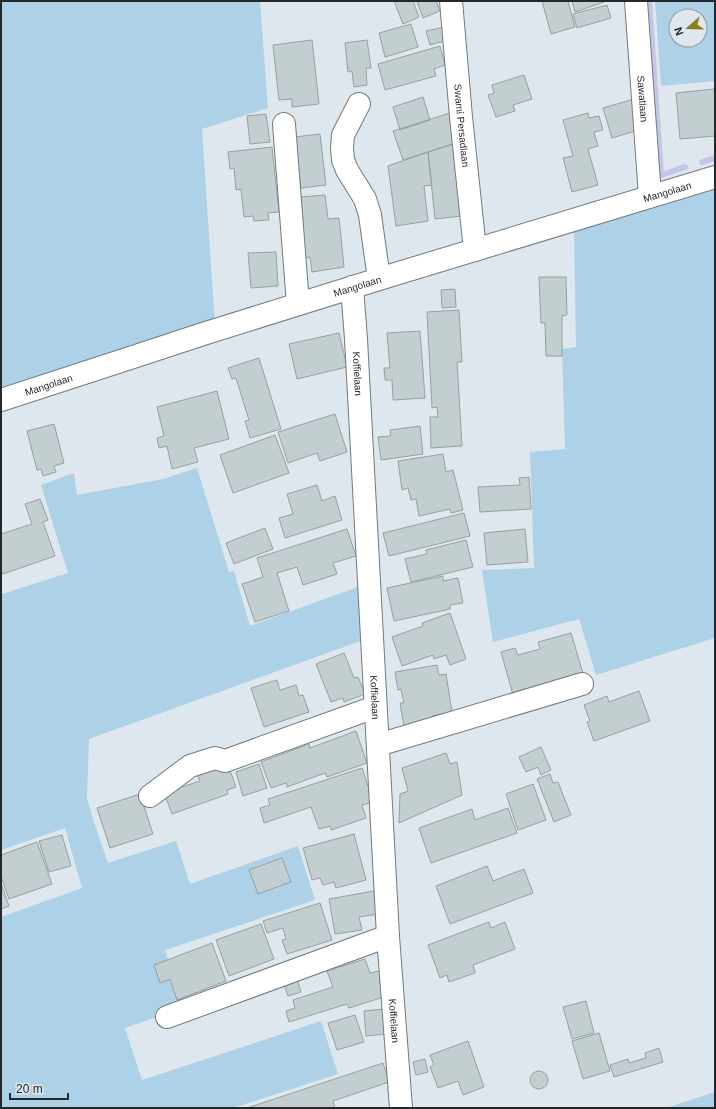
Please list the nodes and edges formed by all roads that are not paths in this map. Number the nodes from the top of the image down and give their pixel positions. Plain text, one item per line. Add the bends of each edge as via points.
1 (451, 1) edge
2 (636, 1) edge
3 (359, 104) dead end
4 (284, 124) dead end
5 (715, 177) edge
6 (650, 196) junction
7 (475, 250) junction
8 (378, 279) junction
9 (352, 287) junction
10 (298, 304) junction
11 (1, 400) edge
12 (582, 684) dead end
13 (375, 708) junction
14 (378, 745) junction
15 (150, 796) dead end
16 (388, 936) junction
17 (167, 1017) dead end
18 (401, 1108) edge

1 - 7 street, Swami Persadlaan
2 - 6 street, Sawatlaan
3 - 8 street via 343,135 343,160 365,199 370,216
4 - 10 street
5 - 6 street, Mangolaan
6 - 7 street, Mangolaan
7 - 8 street, Mangolaan
8 - 9 street, Mangolaan
9 - 10 street, Mangolaan
9 - 13 street, Koffielaan
10 - 11 street, Mangolaan
12 - 14 street
13 - 14 street, Koffielaan
13 - 15 street via 225,761 215,758 190,766
14 - 16 street, Koffielaan
16 - 17 street
16 - 18 street, Koffielaan

